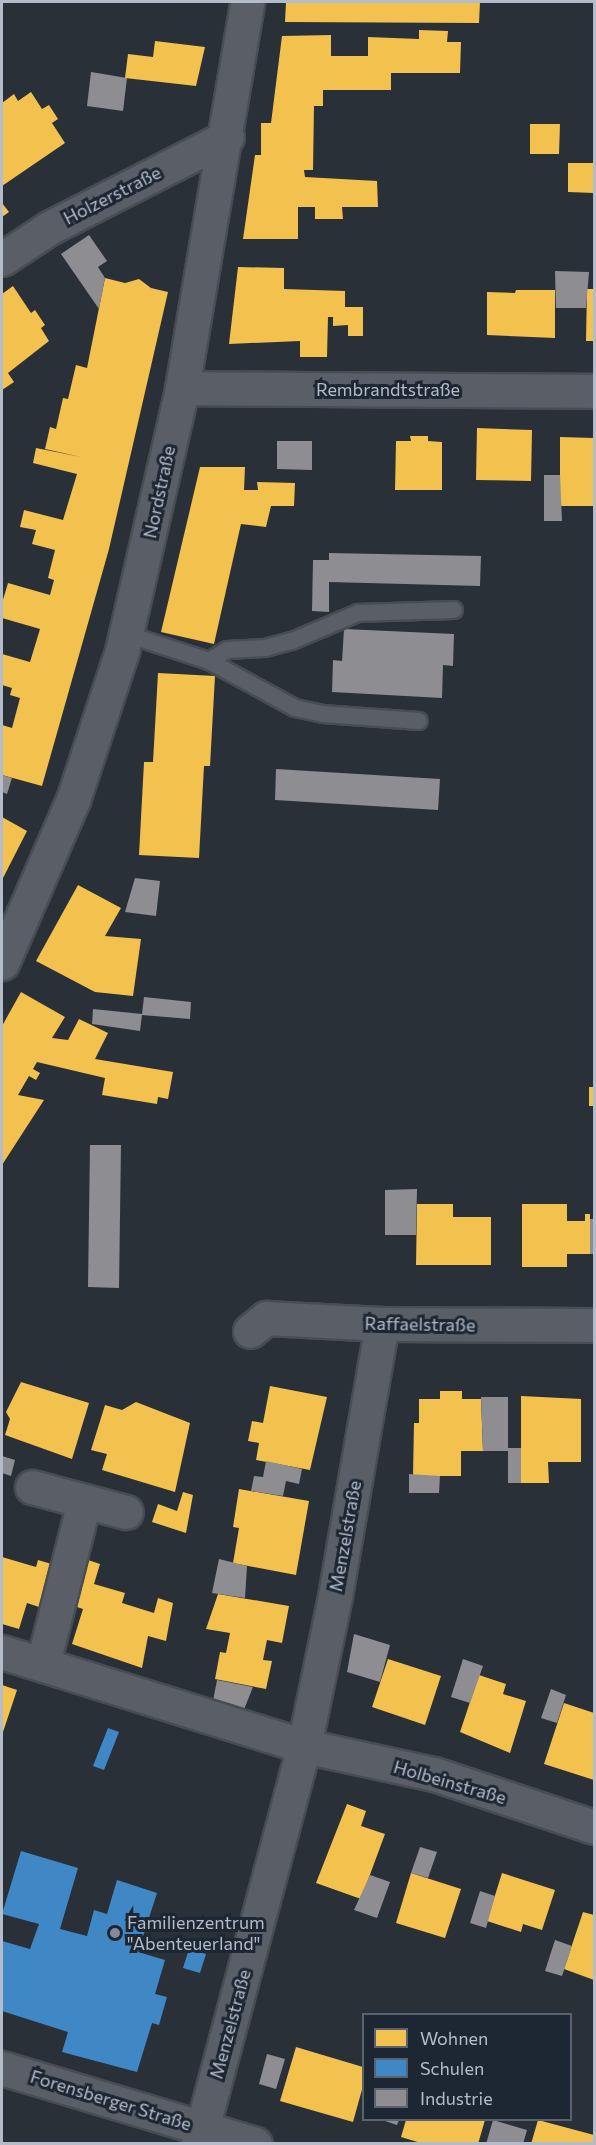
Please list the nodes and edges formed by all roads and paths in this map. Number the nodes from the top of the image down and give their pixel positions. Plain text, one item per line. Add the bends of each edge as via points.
1 (247, 2) edge
2 (227, 137) junction
3 (2, 259) edge
4 (182, 388) junction
5 (594, 391) edge
6 (454, 610) dead end
7 (126, 634) junction
8 (209, 661) junction
9 (419, 721) dead end
10 (2, 963) edge
11 (382, 1324) junction
12 (594, 1324) edge
13 (250, 1331) dead end
14 (32, 1487) dead end
15 (84, 1502) junction
16 (126, 1512) dead end
17 (2, 1652) edge
18 (43, 1663) junction
19 (304, 1746) junction
20 (594, 1827) edge
21 (2, 2068) edge
22 (200, 2135) edge
23 (255, 2144) edge

1 - 2 street, Nordstraße
2 - 3 street, Holzerstraße via 49,228
2 - 4 street, Nordstraße
4 - 5 street, Rembrandtstraße
4 - 7 street, Nordstraße
6 - 8 lane via 358,613 292,641 265,648 227,650
7 - 8 lane
7 - 10 street, Nordstraße via 72,800
8 - 9 lane via 295,708 323,714
11 - 12 street, Raffaelstraße
11 - 13 street, Raffaelstraße via 266,1318
11 - 19 street, Menzelstraße via 335,1596
14 - 15 street
15 - 16 street
15 - 18 street
17 - 18 street
18 - 19 street via 122,1692
19 - 20 street, Holbeinstraße via 434,1774
19 - 22 street, Menzelstraße
21 - 22 street, Forensberger Straße
22 - 23 street, Forensberger Straße

